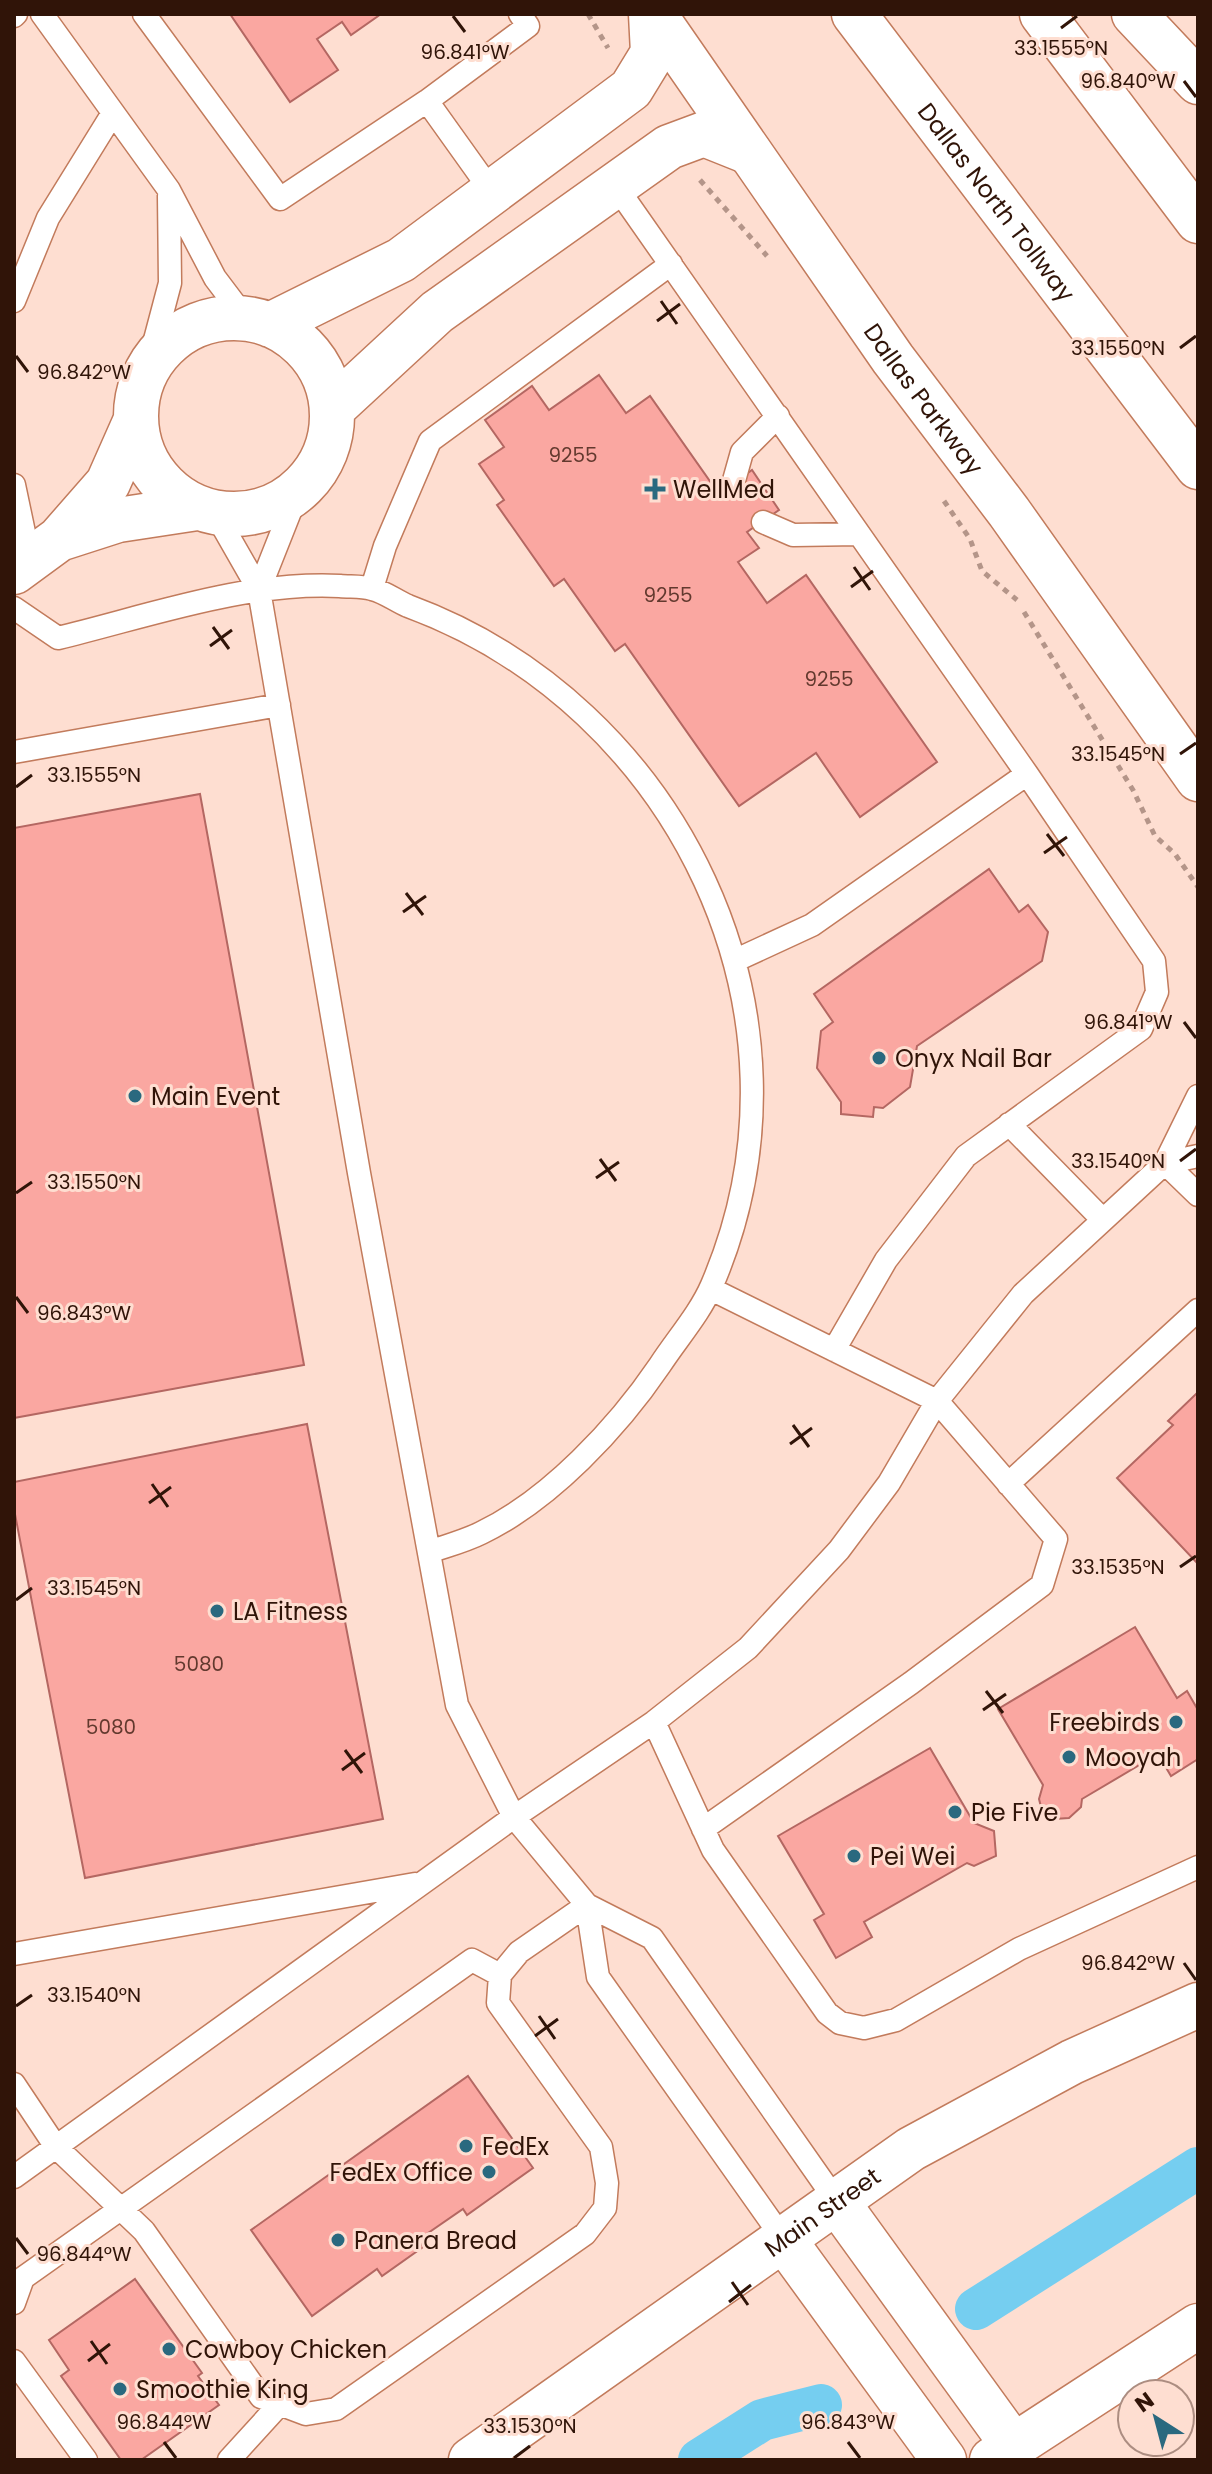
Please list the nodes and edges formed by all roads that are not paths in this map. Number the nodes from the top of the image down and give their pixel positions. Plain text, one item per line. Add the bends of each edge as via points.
1 (42, 14) edge
2 (144, 14) edge
3 (520, 14) edge
4 (652, 14) edge
5 (854, 14) edge
6 (1042, 14) edge
7 (1134, 14) edge
8 (1198, 82) edge
9 (427, 101) junction
10 (113, 113) junction
11 (749, 152) junction
12 (615, 185) junction
13 (169, 190) junction
14 (492, 192) junction
15 (1198, 221) edge
16 (671, 264) junction
17 (14, 301) edge
18 (258, 322) junction
19 (147, 370) junction
20 (332, 409) junction
21 (778, 416) junction
22 (135, 422) junction
23 (1198, 467) edge
24 (733, 484) dead end
25 (14, 485) edge
26 (299, 489) junction
27 (206, 510) junction
28 (763, 522) dead end
29 (859, 534) junction
30 (34, 557) edge
31 (372, 588) junction
32 (259, 590) junction
33 (14, 608) edge
34 (279, 705) junction
35 (14, 752) edge
36 (1027, 774) junction
37 (1198, 779) edge
38 (734, 961) junction
39 (1198, 1096) edge
40 (1009, 1124) junction
41 (1198, 1156) edge
42 (1165, 1163) junction
43 (1198, 1195) edge
44 (1103, 1220) junction
45 (711, 1289) junction
46 (1198, 1310) edge
47 (834, 1350) junction
48 (937, 1401) junction
49 (1008, 1484) junction
50 (429, 1552) junction
51 (654, 1722) junction
52 (514, 1817) junction
53 (703, 1829) junction
54 (1198, 1867) edge
55 (423, 1882) junction
56 (587, 1905) junction
57 (14, 1954) edge
58 (500, 1975) junction
59 (1198, 2005) edge
60 (14, 2084) edge
61 (56, 2147) junction
62 (14, 2177) edge
63 (837, 2202) junction
64 (120, 2208) junction
65 (784, 2240) junction
66 (14, 2303) edge
67 (1198, 2326) edge
68 (14, 2361) edge
69 (278, 2406) junction
70 (1003, 2454) edge
71 (86, 2460) edge
72 (229, 2460) edge
73 (471, 2460) edge
74 (944, 2460) edge

1 - 10 lane
2 - 9 lane via 280,199
3 - 9 lane via 528,26
4 - 11 main road, Dallas Parkway
4 - 14 main road via 653,53 631,89
5 - 23 main road, Dallas North Tollway
6 - 15 main road
7 - 8 main road
9 - 14 lane
10 - 13 lane
10 - 17 lane via 48,218
11 - 12 main road via 704,134 669,147
11 - 37 main road, Dallas Parkway
12 - 16 lane
12 - 20 main road via 437,312
13 - 18 lane via 215,278
13 - 19 lane via 170,283
14 - 18 main road via 401,260
16 - 21 lane
16 - 31 lane via 430,441
18 - 19 main road via 221,319 195,326 172,339
18 - 20 main road via 294,338 313,358
19 - 22 main road via 137,395
20 - 26 main road via 325,453
21 - 24 lane via 742,452
21 - 29 lane
22 - 27 main road via 140,449 165,487
22 - 30 main road via 108,483
25 - 30 lane
26 - 27 main road via 254,513
26 - 32 lane
27 - 30 main road via 118,520
27 - 32 lane
28 - 29 lane via 793,535
29 - 36 lane
31 - 32 lane
31 - 38 lane via 508,653 602,728 647,780 684,836 713,897
32 - 33 lane via 58,638
32 - 34 lane
34 - 35 lane
34 - 50 lane
36 - 38 lane via 812,925
36 - 40 lane via 1150,952 1157,992 1137,1033
38 - 45 lane via 747,1028 750,1111 734,1220
39 - 42 lane
40 - 44 lane
40 - 47 lane via 966,1156 936,1193 886,1260
41 - 42 lane
42 - 43 lane
42 - 44 lane
44 - 48 lane via 1023,1294
45 - 47 lane
45 - 50 lane via 631,1407 549,1487 482,1533
46 - 49 lane
47 - 48 lane
48 - 49 lane
48 - 51 lane via 889,1483 839,1550 748,1648
49 - 53 lane via 1056,1539 1042,1585
50 - 52 lane via 457,1705
51 - 52 lane
51 - 53 lane
52 - 55 lane
52 - 56 lane
53 - 54 lane via 827,2013 840,2023 864,2028 896,2020 1019,1949
55 - 57 lane
55 - 61 lane
56 - 58 lane via 519,1952
56 - 63 lane via 652,1938
56 - 65 lane via 598,1977
58 - 64 lane via 472,1960
58 - 69 lane via 498,2003 601,2147 605,2208 585,2234 336,2409 306,2414
59 - 63 main road, Main Street via 1072,2062 925,2141
60 - 61 lane
61 - 62 lane
61 - 64 lane
63 - 65 main road, Main Street
63 - 70 main road
64 - 66 lane via 23,2278
64 - 69 lane via 144,2231 261,2397
65 - 73 main road, Main Street
65 - 74 main road
67 - 70 main road
68 - 71 lane
69 - 72 lane

